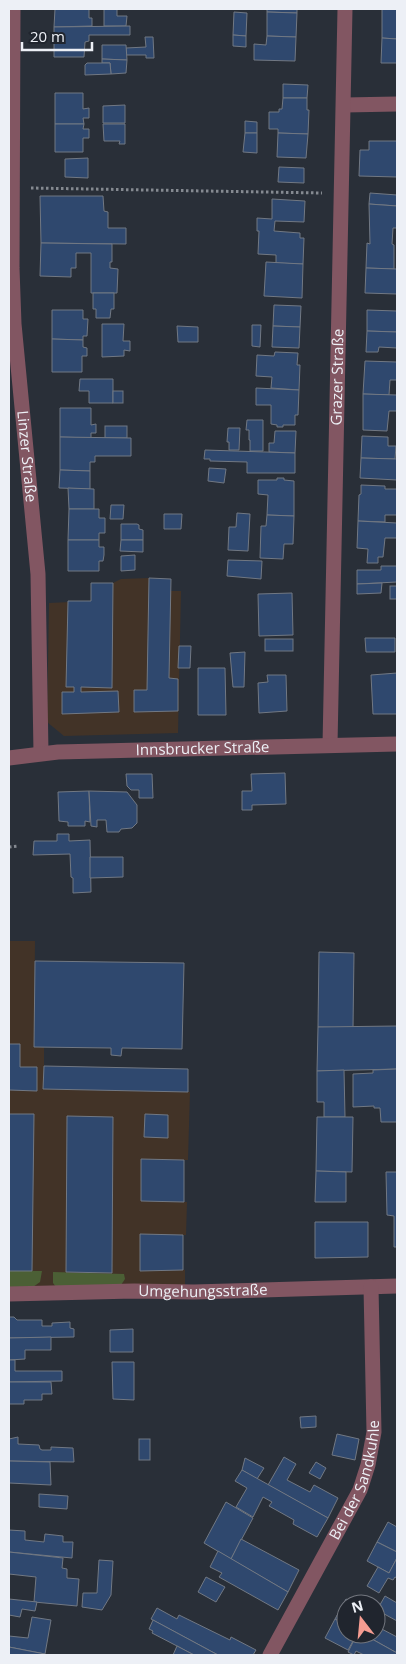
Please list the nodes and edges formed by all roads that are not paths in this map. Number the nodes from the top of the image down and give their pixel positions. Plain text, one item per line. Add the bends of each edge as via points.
1 (13, 9) edge
2 (345, 9) edge
3 (397, 104) edge
4 (344, 105) junction
5 (397, 744) edge
6 (330, 745) junction
7 (41, 753) junction
8 (9, 758) edge
9 (397, 1286) edge
10 (371, 1287) junction
11 (9, 1294) edge
12 (270, 1655) edge

1 - 7 street, Linzer Straße via 14,324 38,574
2 - 4 street, Grazer Straße
3 - 4 street
4 - 6 street, Grazer Straße
5 - 6 street, Innsbrucker Straße
6 - 7 street, Innsbrucker Straße
7 - 8 street, Innsbrucker Straße
9 - 10 street, Umgehungsstraße
10 - 11 street, Umgehungsstraße
10 - 12 street, Bei der Sandkuhle via 374,1432 368,1465 360,1490

